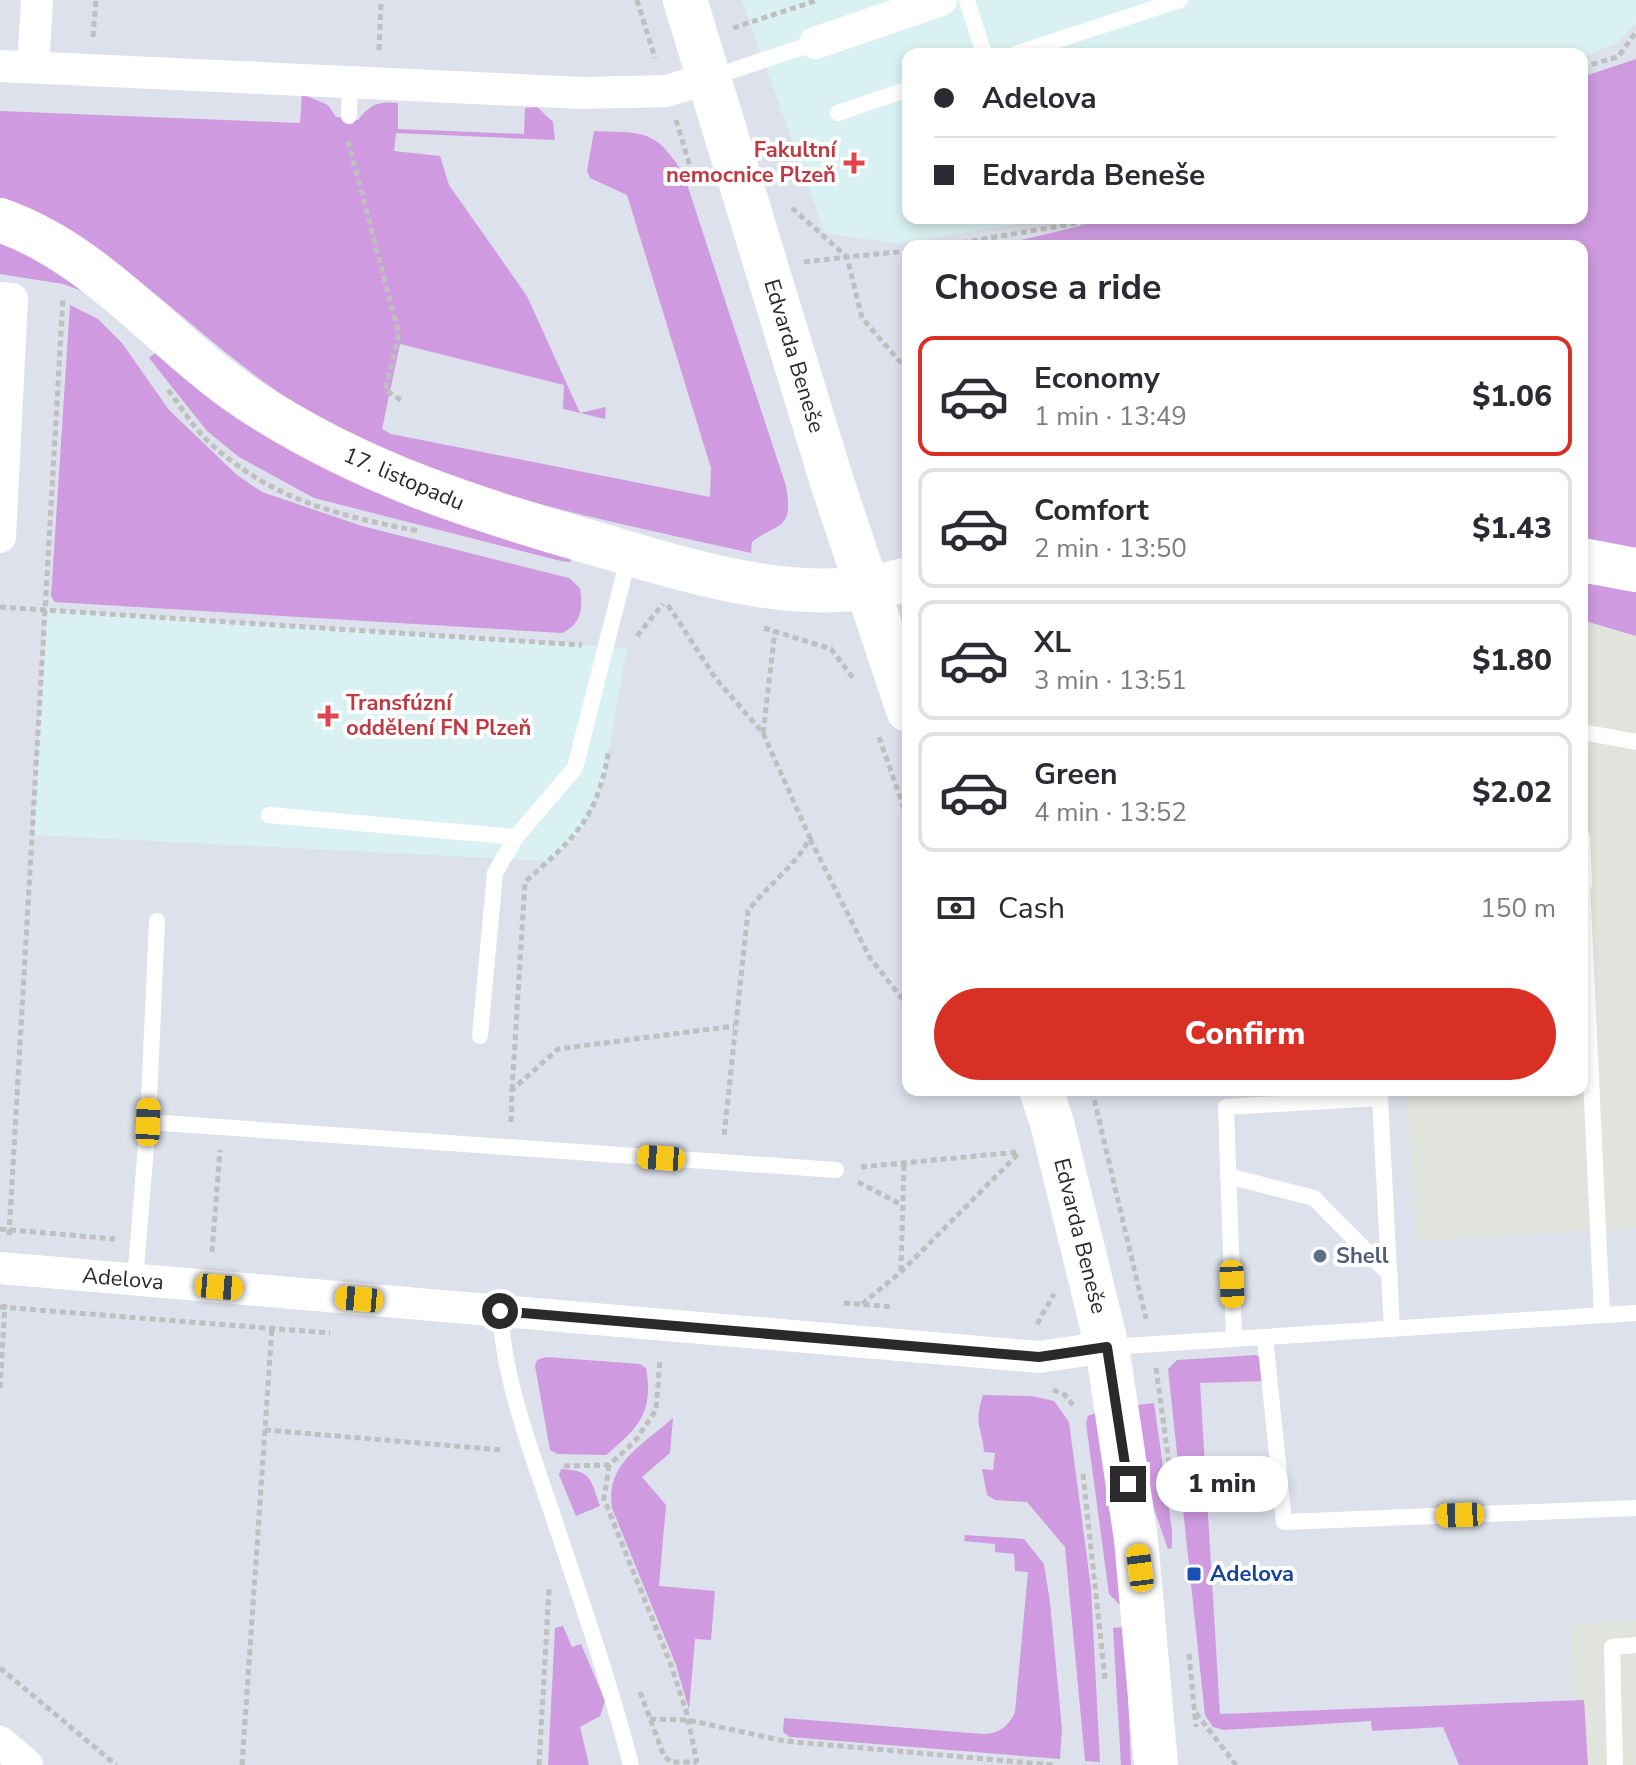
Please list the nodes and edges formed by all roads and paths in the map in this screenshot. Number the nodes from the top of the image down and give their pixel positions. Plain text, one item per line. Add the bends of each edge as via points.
1 (37, 0) edge
2 (381, 0) edge
3 (818, 0) edge
4 (941, 0) edge
5 (967, 0) edge
6 (1180, 0) edge
7 (1636, 32) edge
8 (698, 39) edge
9 (815, 43) joint
10 (982, 48) edge
11 (1033, 48) edge
12 (1588, 65) edge
13 (0, 66) edge
14 (33, 67) junction
15 (364, 83) junction
16 (902, 91) edge
17 (838, 113) dead end
18 (349, 116) joint
19 (780, 198) dead end
20 (0, 220) edge
21 (1072, 224) edge
22 (978, 240) edge
23 (902, 252) edge
24 (847, 257) junction
25 (804, 262) dead end
26 (0, 298) edge
27 (77, 301) dead end
28 (902, 364) edge
29 (161, 382) dead end
30 (404, 402) dead end
31 (431, 533) dead end
32 (0, 537) edge
33 (1588, 561) edge
34 (624, 570) junction
35 (1636, 570) edge
36 (889, 584) edge
37 (666, 601) junction
38 (679, 605) dead end
39 (0, 607) edge
40 (47, 610) junction
41 (762, 627) dead end
42 (775, 631) junction
43 (605, 646) junction
44 (855, 680) dead end
45 (893, 722) edge
46 (763, 733) junction
47 (1588, 733) edge
48 (611, 738) dead end
49 (1636, 742) edge
50 (902, 781) edge
51 (269, 815) dead end
52 (516, 837) junction
53 (810, 838) junction
54 (157, 921) dead end
55 (1588, 997) edge
56 (902, 998) edge
57 (734, 1026) junction
58 (480, 1036) dead end
59 (512, 1090) junction
60 (1043, 1096) edge
61 (148, 1122) junction
62 (222, 1127) junction
63 (1016, 1139) dead end
64 (511, 1148) junction
65 (1020, 1152) junction
66 (722, 1162) junction
67 (904, 1163) junction
68 (1024, 1165) dead end
69 (836, 1170) junction
70 (1228, 1176) junction
71 (903, 1205) junction
72 (212, 1257) dead end
73 (3, 1268) edge
74 (901, 1272) junction
75 (1390, 1275) junction
76 (135, 1280) junction
77 (1055, 1286) dead end
78 (274, 1292) junction
79 (2, 1307) edge
80 (500, 1311) junction
81 (1636, 1313) edge
82 (1602, 1315) junction
83 (1392, 1329) junction
84 (272, 1330) junction
85 (333, 1334) dead end
86 (1265, 1337) junction
87 (1234, 1338) junction
88 (851, 1341) junction
89 (1107, 1347) junction
90 (645, 1356) dead end
91 (660, 1357) junction
92 (673, 1358) dead end
93 (1040, 1371) junction
94 (0, 1388) edge
95 (1076, 1416) dead end
96 (265, 1430) junction
97 (534, 1460) junction
98 (1082, 1463) dead end
99 (609, 1465) junction
100 (1636, 1508) edge
101 (549, 1578) dead end
102 (1636, 1645) edge
103 (0, 1668) edge
104 (1106, 1686) dead end
105 (1195, 1713) dead end
106 (650, 1719) dead end
107 (688, 1720) junction
108 (0, 1742) edge
109 (27, 1765) edge
110 (116, 1765) edge
111 (242, 1765) edge
112 (539, 1765) edge
113 (631, 1765) edge
114 (697, 1765) edge
115 (1053, 1765) edge
116 (1156, 1765) edge
117 (1236, 1765) edge
118 (1615, 1765) edge

1 - 14 street
2 - 15 path
3 - 8 path
4 - 9 street
5 - 10 lane
6 - 11 lane
7 - 12 path via 1618,57
8 - 9 lane
8 - 15 street via 666,91
8 - 36 street, Edvarda Beneše via 832,482
13 - 14 street
14 - 15 street
15 - 18 lane
16 - 17 lane
18 - 30 path via 348,141 399,334 385,390
19 - 24 path
20 - 34 street, 17. listopadu via 77,260 247,399 309,437 380,473
21 - 22 path
23 - 24 path
24 - 25 path
24 - 28 path via 862,318
26 - 32 street via 12,299
27 - 40 path via 63,293
29 - 31 path via 209,442 268,488 356,519
33 - 35 street
34 - 36 street, 17. listopadu via 775,589
34 - 37 path
34 - 43 lane
36 - 45 street, Edvarda Beneše
37 - 38 path
37 - 43 path via 627,648
37 - 46 path via 716,679
39 - 40 path
40 - 43 path
40 - 73 path
41 - 42 path
42 - 44 path via 831,649
42 - 46 path
43 - 52 lane via 575,768
45 - 50 path
46 - 53 path
47 - 49 lane
48 - 59 path via 603,783 580,833 525,882
51 - 52 lane
52 - 58 lane via 495,873
53 - 56 path via 870,958
53 - 57 path via 800,858 748,911
54 - 61 lane
55 - 82 lane
57 - 59 path via 558,1049
57 - 66 path
59 - 64 path
60 - 89 street, Edvarda Beneše
61 - 62 lane
61 - 76 lane
62 - 64 lane
62 - 72 path
63 - 65 path
64 - 66 lane
65 - 67 path
65 - 68 path
65 - 74 path
66 - 69 lane
67 - 69 path
67 - 71 path
69 - 71 path
70 - 75 lane via 1314,1198
70 - 75 lane via 1226,1107 1380,1098
70 - 87 lane
71 - 74 path
73 - 76 street, Adelova
73 - 79 path
74 - 88 path via 862,1304
75 - 83 lane
76 - 78 street, Adelova
77 - 93 path via 1037,1321
78 - 80 street, Adelova
78 - 84 path
79 - 84 path
79 - 94 path
80 - 88 street, Adelova
80 - 97 lane via 502,1345
81 - 82 lane
82 - 83 lane
83 - 86 lane
84 - 85 path
84 - 96 path
86 - 87 lane
86 - 100 lane via 1284,1522
87 - 89 lane
88 - 93 street, Adelova
89 - 93 street, Adelova
89 - 116 street, Edvarda Beneše via 1136,1539
90 - 91 path
91 - 92 path
91 - 99 path via 656,1410 635,1441
93 - 95 path via 1074,1405
96 - 97 path
96 - 111 path
97 - 99 path
97 - 113 lane
98 - 104 path
99 - 107 path via 604,1499
101 - 112 path
102 - 118 lane via 1612,1647
103 - 110 path
105 - 117 path
106 - 107 path
107 - 114 path
107 - 115 path via 784,1741
108 - 109 street

